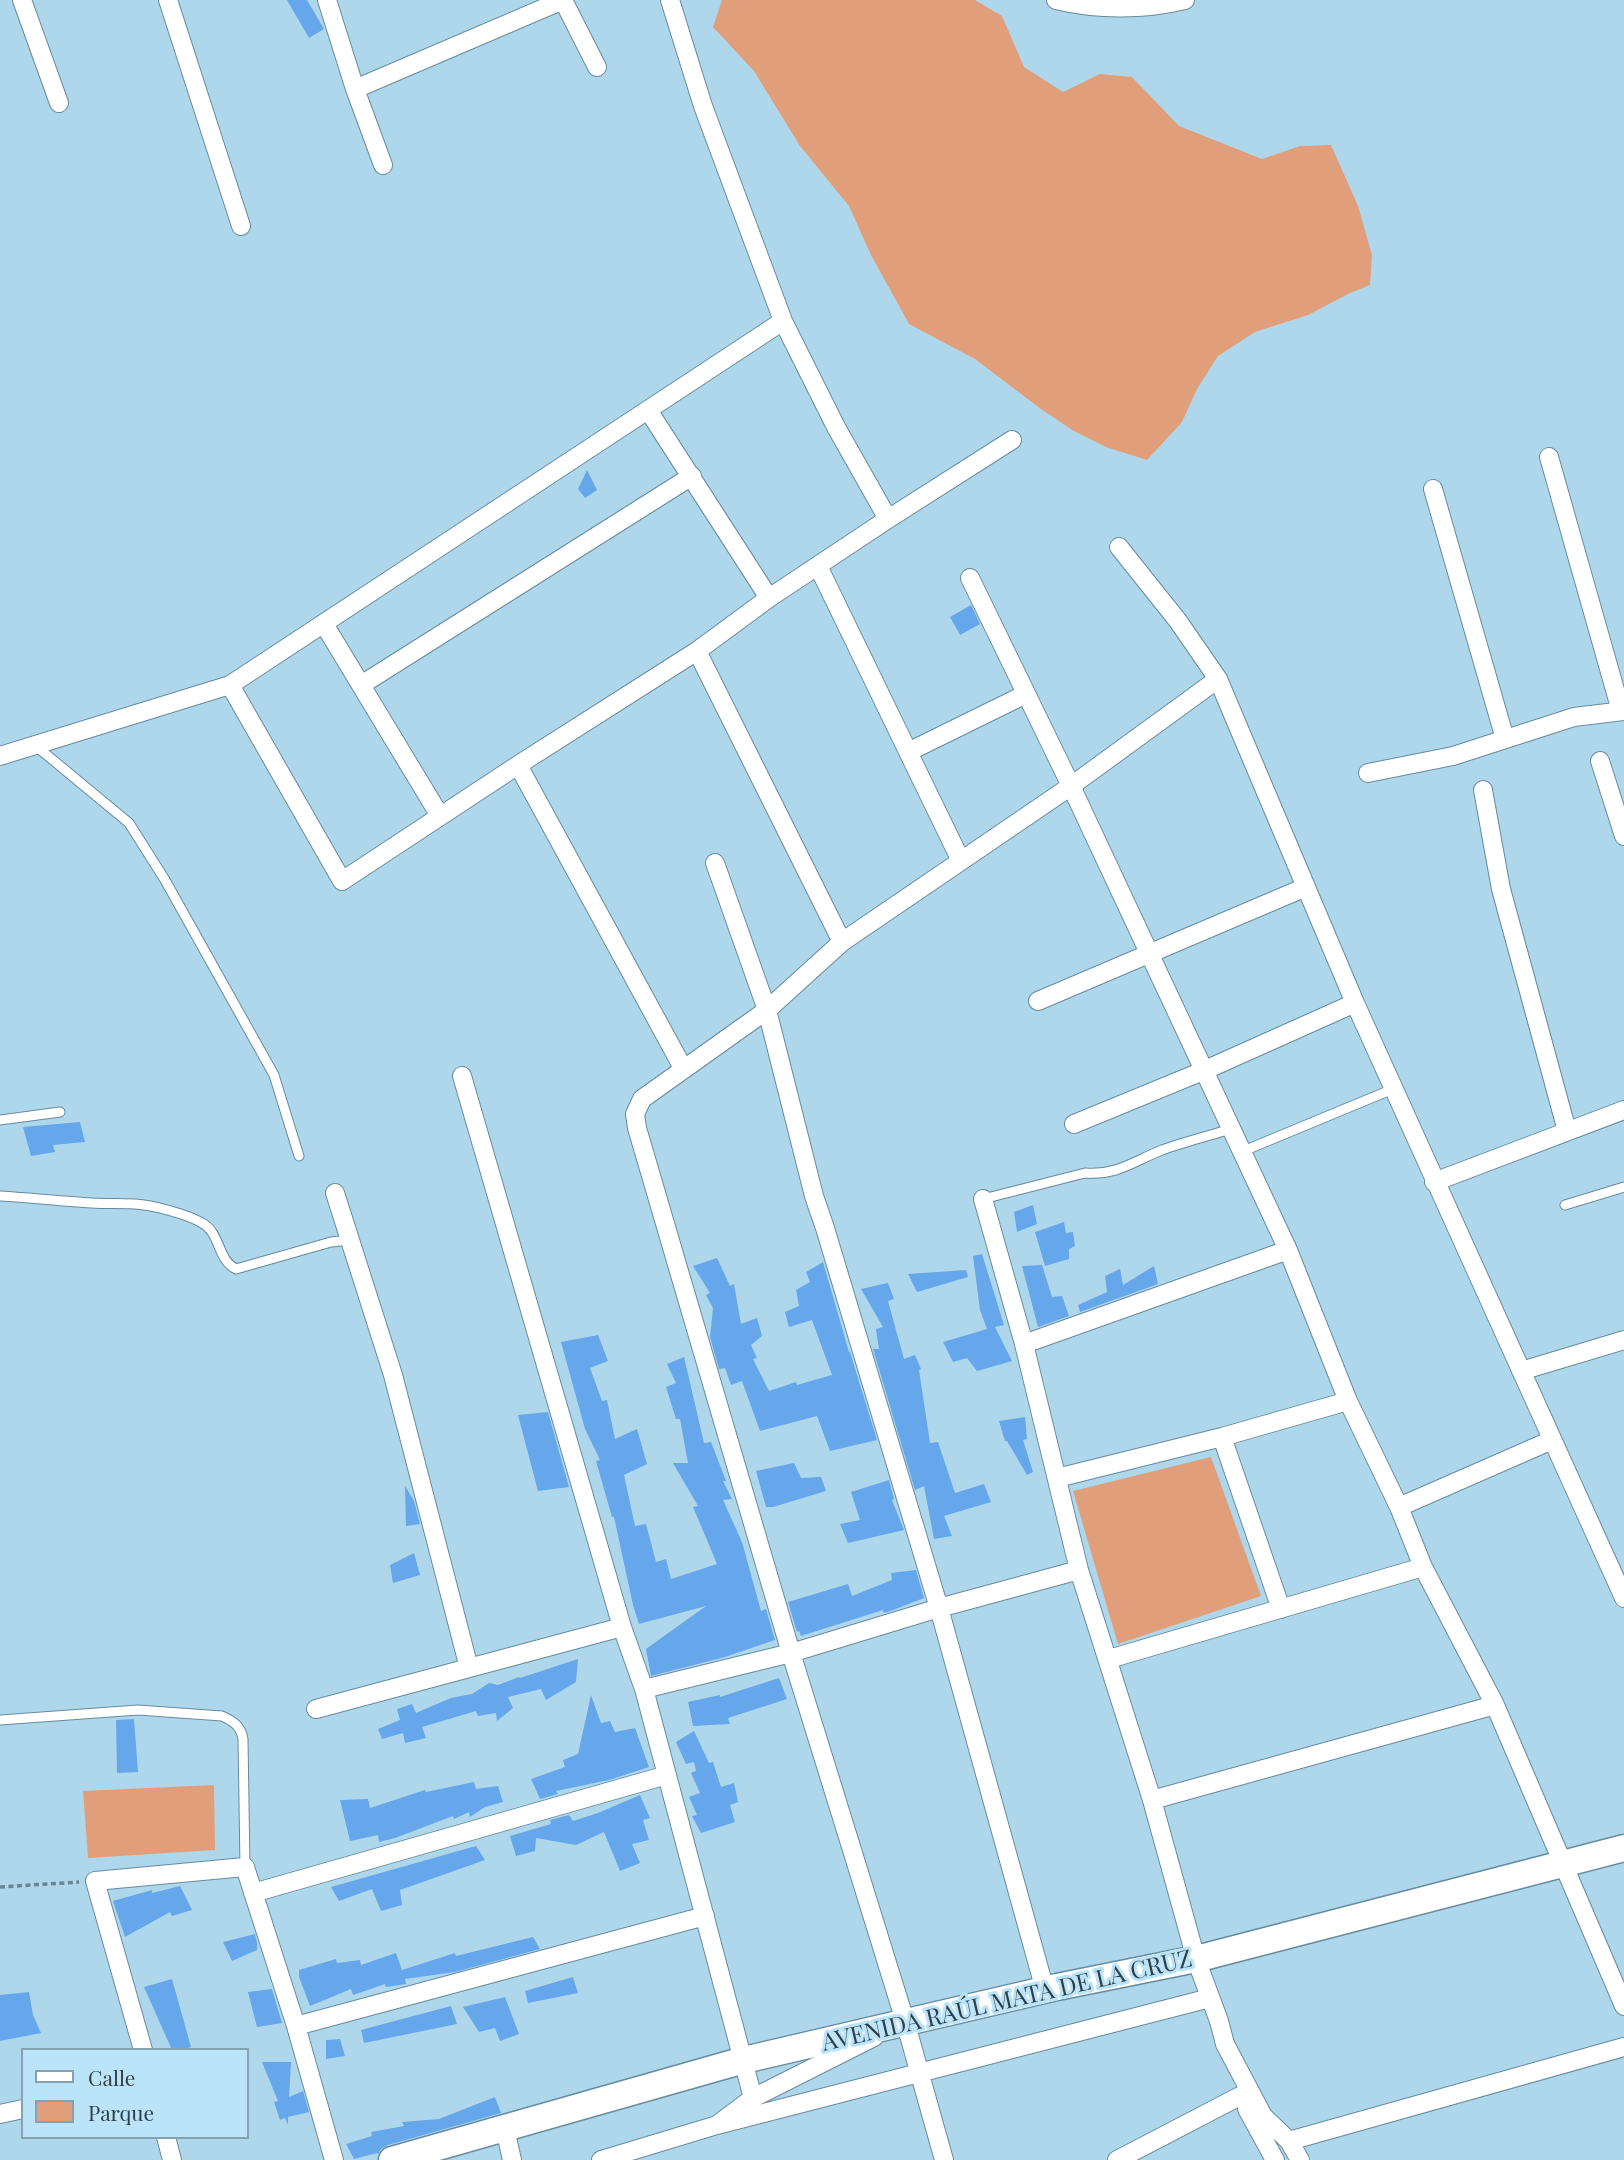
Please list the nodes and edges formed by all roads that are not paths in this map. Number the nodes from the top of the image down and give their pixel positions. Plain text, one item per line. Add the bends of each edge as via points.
1 (22, 0) edge
2 (167, 0) edge
3 (327, 0) edge
4 (563, 0) edge
5 (670, 0) edge
6 (1056, 0) edge
7 (1185, 0) edge
8 (597, 67) dead end
9 (355, 89) junction
10 (59, 103) dead end
11 (383, 165) dead end
12 (241, 226) dead end
13 (783, 321) junction
14 (648, 410) junction
15 (1012, 440) dead end
16 (1549, 457) dead end
17 (692, 476) junction
18 (1433, 489) dead end
19 (888, 519) junction
20 (1119, 547) dead end
21 (818, 566) junction
22 (970, 578) dead end
23 (769, 598) junction
24 (324, 624) junction
25 (696, 651) junction
26 (1218, 679) junction
27 (230, 685) junction
28 (361, 685) junction
29 (1026, 694) junction
30 (1623, 711) edge
31 (1505, 739) junction
32 (34, 745) junction
33 (908, 752) junction
34 (0, 756) edge
35 (1600, 761) dead end
36 (517, 765) junction
37 (1368, 773) dead end
38 (1071, 786) junction
39 (1483, 790) dead end
40 (440, 816) junction
41 (1624, 836) edge
42 (961, 861) junction
43 (715, 863) dead end
44 (1306, 887) junction
45 (842, 942) junction
46 (1149, 954) junction
47 (1038, 1001) dead end
48 (1355, 1003) junction
49 (767, 1010) junction
50 (683, 1068) junction
51 (1203, 1071) junction
52 (462, 1076) dead end
53 (1393, 1089) junction
54 (1624, 1110) edge
55 (60, 1112) dead end
56 (0, 1120) edge
57 (1074, 1124) dead end
58 (1231, 1129) junction
59 (1567, 1131) junction
60 (1241, 1152) junction
61 (299, 1156) dead end
62 (1434, 1182) junction
63 (1624, 1187) edge
64 (335, 1192) dead end
65 (0, 1196) edge
66 (983, 1199) joint
67 (1565, 1205) dead end
68 (350, 1240) junction
69 (1288, 1250) junction
70 (1624, 1340) edge
71 (1024, 1344) junction
72 (1521, 1371) junction
73 (1348, 1401) junction
74 (1222, 1437) junction
75 (1552, 1440) junction
76 (1057, 1478) junction
77 (1399, 1507) junction
78 (1423, 1567) junction
79 (1079, 1570) junction
80 (1624, 1598) edge
81 (939, 1608) junction
82 (1281, 1609) junction
83 (622, 1627) junction
84 (791, 1653) junction
85 (1108, 1659) junction
86 (469, 1668) junction
87 (644, 1689) junction
88 (1495, 1705) junction
89 (316, 1709) dead end
90 (0, 1720) edge
91 (667, 1775) junction
92 (1152, 1800) junction
93 (1624, 1848) edge
94 (1564, 1864) junction
95 (245, 1867) junction
96 (253, 1893) junction
97 (705, 1916) junction
98 (1196, 1959) junction
99 (1045, 1990) junction
100 (1210, 1998) junction
101 (1624, 2006) edge
102 (905, 2021) junction
103 (296, 2026) junction
104 (1225, 2044) junction
105 (1624, 2047) edge
106 (141, 2048) edge
107 (744, 2060) junction
108 (919, 2073) junction
109 (1240, 2096) junction
110 (753, 2098) junction
111 (21, 2110) edge
112 (0, 2115) edge
113 (717, 2125) junction
114 (505, 2129) junction
115 (167, 2139) edge
116 (1289, 2141) junction
117 (172, 2160) edge
118 (334, 2160) edge
119 (392, 2160) edge
120 (512, 2160) edge
121 (601, 2160) edge
122 (944, 2160) edge
123 (1117, 2160) edge
124 (1275, 2160) edge
125 (1300, 2160) edge

1 - 10 street
2 - 12 street
3 - 9 street
4 - 8 street
4 - 9 street
5 - 13 street via 703,106
6 - 7 street via 1125,7
9 - 11 street
13 - 14 street
13 - 19 street
14 - 17 street
14 - 24 street
15 - 19 street
16 - 30 street
17 - 23 street
17 - 28 street
18 - 31 street
19 - 21 street
20 - 26 street
21 - 23 street
21 - 33 street
22 - 29 street
23 - 25 street
24 - 27 street
24 - 28 street
25 - 36 street
25 - 45 street
26 - 38 street
26 - 44 street
27 - 32 street
27 - 40 street via 342,881
28 - 40 street
29 - 33 street
29 - 38 street
30 - 31 street via 1574,717
31 - 37 street via 1453,756
32 - 34 street
32 - 61 lane via 129,823 274,1075
33 - 42 street
35 - 41 street
36 - 40 street
36 - 50 street
38 - 42 street
38 - 46 street
39 - 59 street via 1501,889
42 - 45 street
43 - 49 street
44 - 46 street
44 - 48 street
45 - 49 street
46 - 47 street
46 - 51 street
48 - 51 street
48 - 53 street
49 - 50 street
49 - 81 street via 814,1196
50 - 84 street via 642,1100 635,1114 637,1128
51 - 57 street
51 - 58 street
52 - 83 street
53 - 60 lane
53 - 62 street
54 - 59 street
55 - 56 lane
58 - 60 street
58 - 66 lane via 1115,1171 1085,1173
59 - 62 street
60 - 69 street
62 - 72 street
63 - 67 lane
64 - 68 street
65 - 68 lane via 137,1204 173,1213 211,1230 227,1263 236,1269
66 - 71 street
68 - 86 street via 393,1375
69 - 71 street
69 - 73 street
70 - 72 street
71 - 76 street
72 - 75 street
73 - 74 street
73 - 77 street
74 - 76 street
74 - 82 street
75 - 77 street
75 - 80 street
76 - 79 street
77 - 78 street
78 - 82 street
78 - 88 street
79 - 81 street
79 - 85 street
81 - 84 street
81 - 99 street
82 - 85 street
83 - 86 street
83 - 87 street
84 - 87 street
84 - 102 street
85 - 92 street
86 - 89 street
87 - 91 street
88 - 92 street
88 - 94 street
90 - 95 lane via 138,1710 232,1720 243,1738
91 - 96 street
91 - 97 street
92 - 98 street
93 - 94 street, AVENIDA RAÚL MATA DE LA CRUZ
94 - 98 street, AVENIDA RAÚL MATA DE LA CRUZ
94 - 101 street
95 - 96 street
95 - 106 street via 95,1881
96 - 103 street
97 - 103 street
97 - 107 street
98 - 99 street, AVENIDA RAÚL MATA DE LA CRUZ
98 - 100 street
99 - 102 street, AVENIDA RAÚL MATA DE LA CRUZ
100 - 104 street
100 - 108 street
102 - 107 street, AVENIDA RAÚL MATA DE LA CRUZ
102 - 108 street
102 - 110 street
103 - 118 street
104 - 109 street via 1228,2069
104 - 116 street via 1263,2116
105 - 116 street
107 - 110 street
107 - 114 street, AVENIDA RAÚL MATA DE LA CRUZ
108 - 113 street
108 - 122 street
109 - 123 street
109 - 124 street
110 - 113 street
111 - 112 street
113 - 121 street
114 - 119 street, AVENIDA RAÚL MATA DE LA CRUZ
114 - 120 street
115 - 117 street
116 - 125 street

